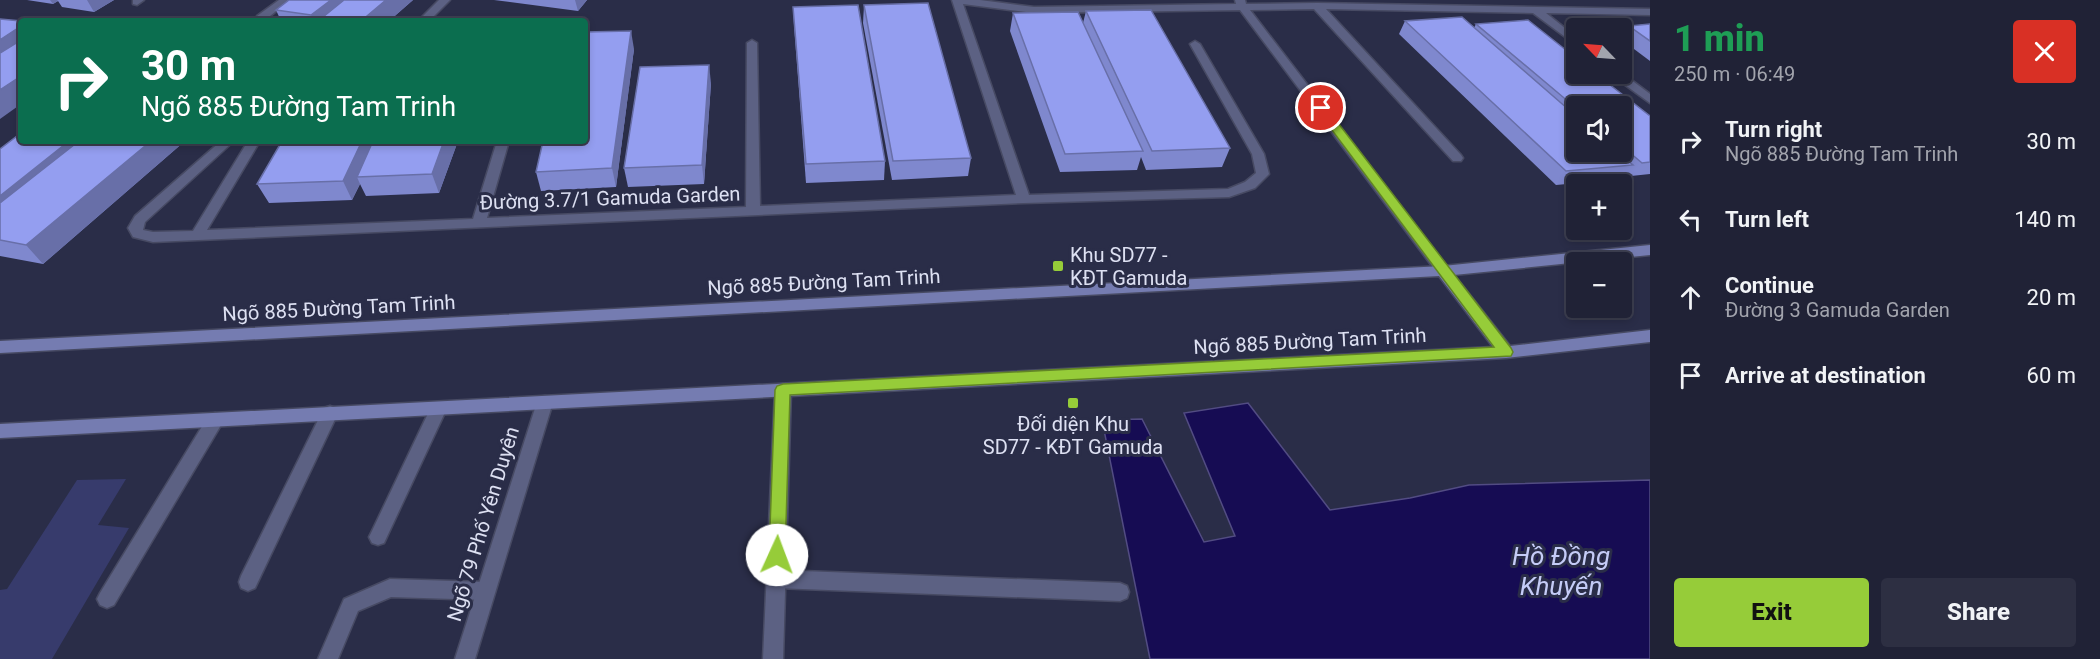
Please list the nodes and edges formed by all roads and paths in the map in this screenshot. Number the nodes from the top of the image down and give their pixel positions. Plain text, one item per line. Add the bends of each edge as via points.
1 (285, 0) edge
2 (445, 0) edge
3 (957, 0) edge
4 (1241, 3) edge
5 (1067, 4) edge
6 (1317, 6) junction
7 (1534, 9) junction
8 (1650, 12) edge
9 (261, 18) dead end
10 (426, 18) edge
11 (1566, 34) edge
12 (752, 43) dead end
13 (1195, 45) dead end
14 (1630, 84) edge
15 (1650, 100) edge
16 (225, 144) edge
17 (252, 144) edge
18 (502, 144) edge
19 (1457, 158) dead end
20 (1024, 199) junction
21 (753, 212) junction
22 (479, 222) junction
23 (198, 234) junction
24 (1650, 250) edge
25 (1443, 271) junction
26 (1650, 336) edge
27 (0, 347) edge
28 (1506, 352) junction
29 (783, 390) junction
30 (545, 402) junction
31 (439, 408) junction
32 (330, 413) junction
33 (215, 420) junction
34 (0, 431) edge
35 (378, 537) dead end
36 (776, 579) junction
37 (248, 582) dead end
38 (486, 591) junction
39 (1120, 592) dead end
40 (107, 599) dead end
41 (328, 659) edge
42 (465, 659) edge
43 (773, 659) edge

1 - 9 street
2 - 10 street
3 - 5 street via 1015,9
3 - 20 street
4 - 5 street
4 - 6 street
4 - 25 street
6 - 7 street
6 - 19 street
7 - 8 street
7 - 11 street
12 - 21 street
13 - 20 street, Đường 3.7/1 Gamuda Garden via 1258,154 1263,174 1250,185 1229,193
14 - 15 street
16 - 23 street, Đường 3.7/1 Gamuda Garden via 135,226 138,234 148,237
17 - 23 street
18 - 22 street
20 - 21 street, Đường 3.7/1 Gamuda Garden
21 - 22 street, Đường 3.7/1 Gamuda Garden
22 - 23 street, Đường 3.7/1 Gamuda Garden
24 - 25 street, Ngõ 885 Đường Tam Trinh
25 - 27 street, Ngõ 885 Đường Tam Trinh
25 - 28 street
26 - 28 street, Ngõ 885 Đường Tam Trinh
28 - 29 street, Ngõ 885 Đường Tam Trinh
29 - 30 street, Ngõ 885 Đường Tam Trinh
29 - 36 street
30 - 31 street, Ngõ 885 Đường Tam Trinh
30 - 38 street, Ngõ 79 Phố Yên Duyên
31 - 32 street, Ngõ 885 Đường Tam Trinh
31 - 35 street
32 - 33 street, Ngõ 885 Đường Tam Trinh
32 - 37 street
33 - 34 street, Ngõ 885 Đường Tam Trinh
33 - 40 street
36 - 39 street
36 - 43 street
38 - 41 street via 390,588 351,605
38 - 42 street, Ngõ 79 Phố Yên Duyên

